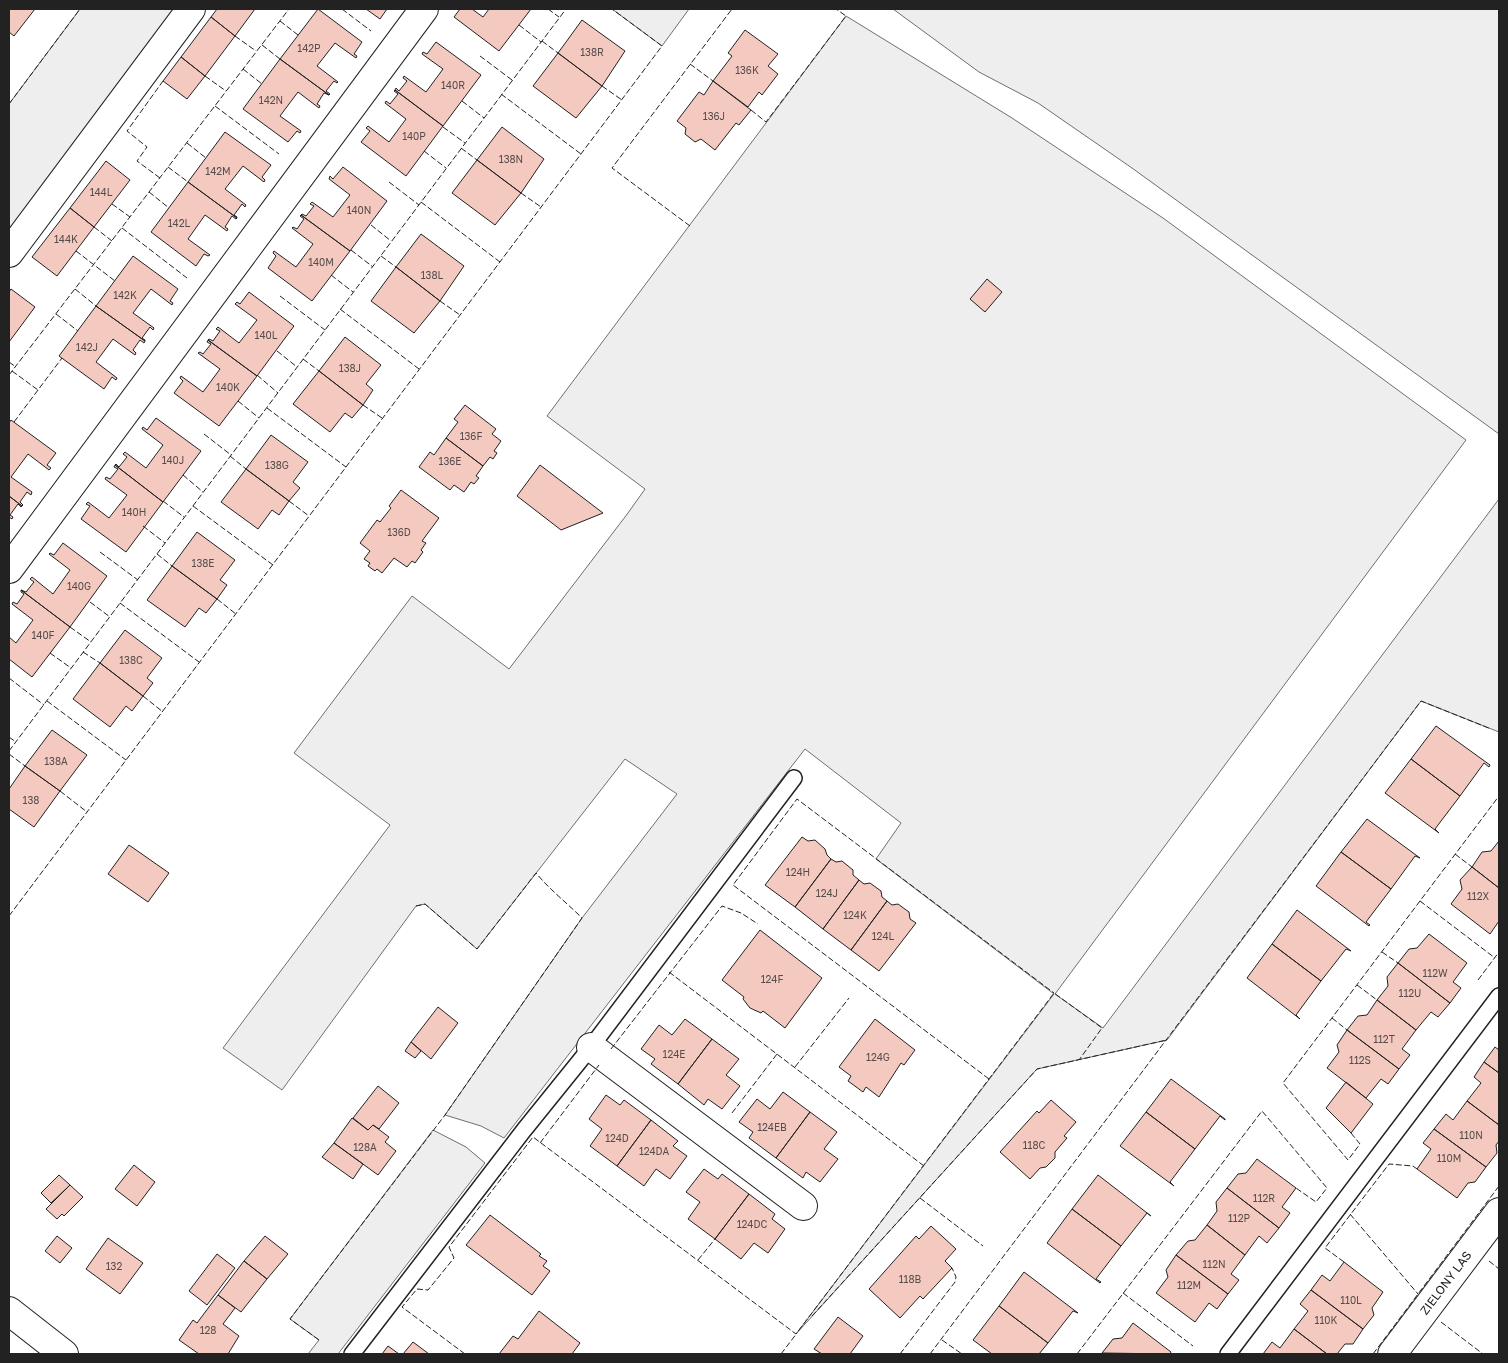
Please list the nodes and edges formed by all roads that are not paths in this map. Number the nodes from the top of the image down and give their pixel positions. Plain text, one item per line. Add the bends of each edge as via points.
1 (191, 9) edge
2 (424, 9) edge
3 (9, 253) edge
4 (9, 569) edge
5 (794, 778) dead end
6 (1499, 996) edge
7 (592, 1047) junction
8 (803, 1206) dead end
9 (1499, 1212) edge
10 (9, 1311) edge
11 (64, 1354) edge
12 (352, 1354) edge
13 (1228, 1354) edge
14 (1392, 1354) edge

1 - 3 street
2 - 4 street
5 - 7 lane
6 - 13 lane
7 - 8 street
7 - 12 lane
9 - 14 street, ZIELONY LAS
10 - 11 street

